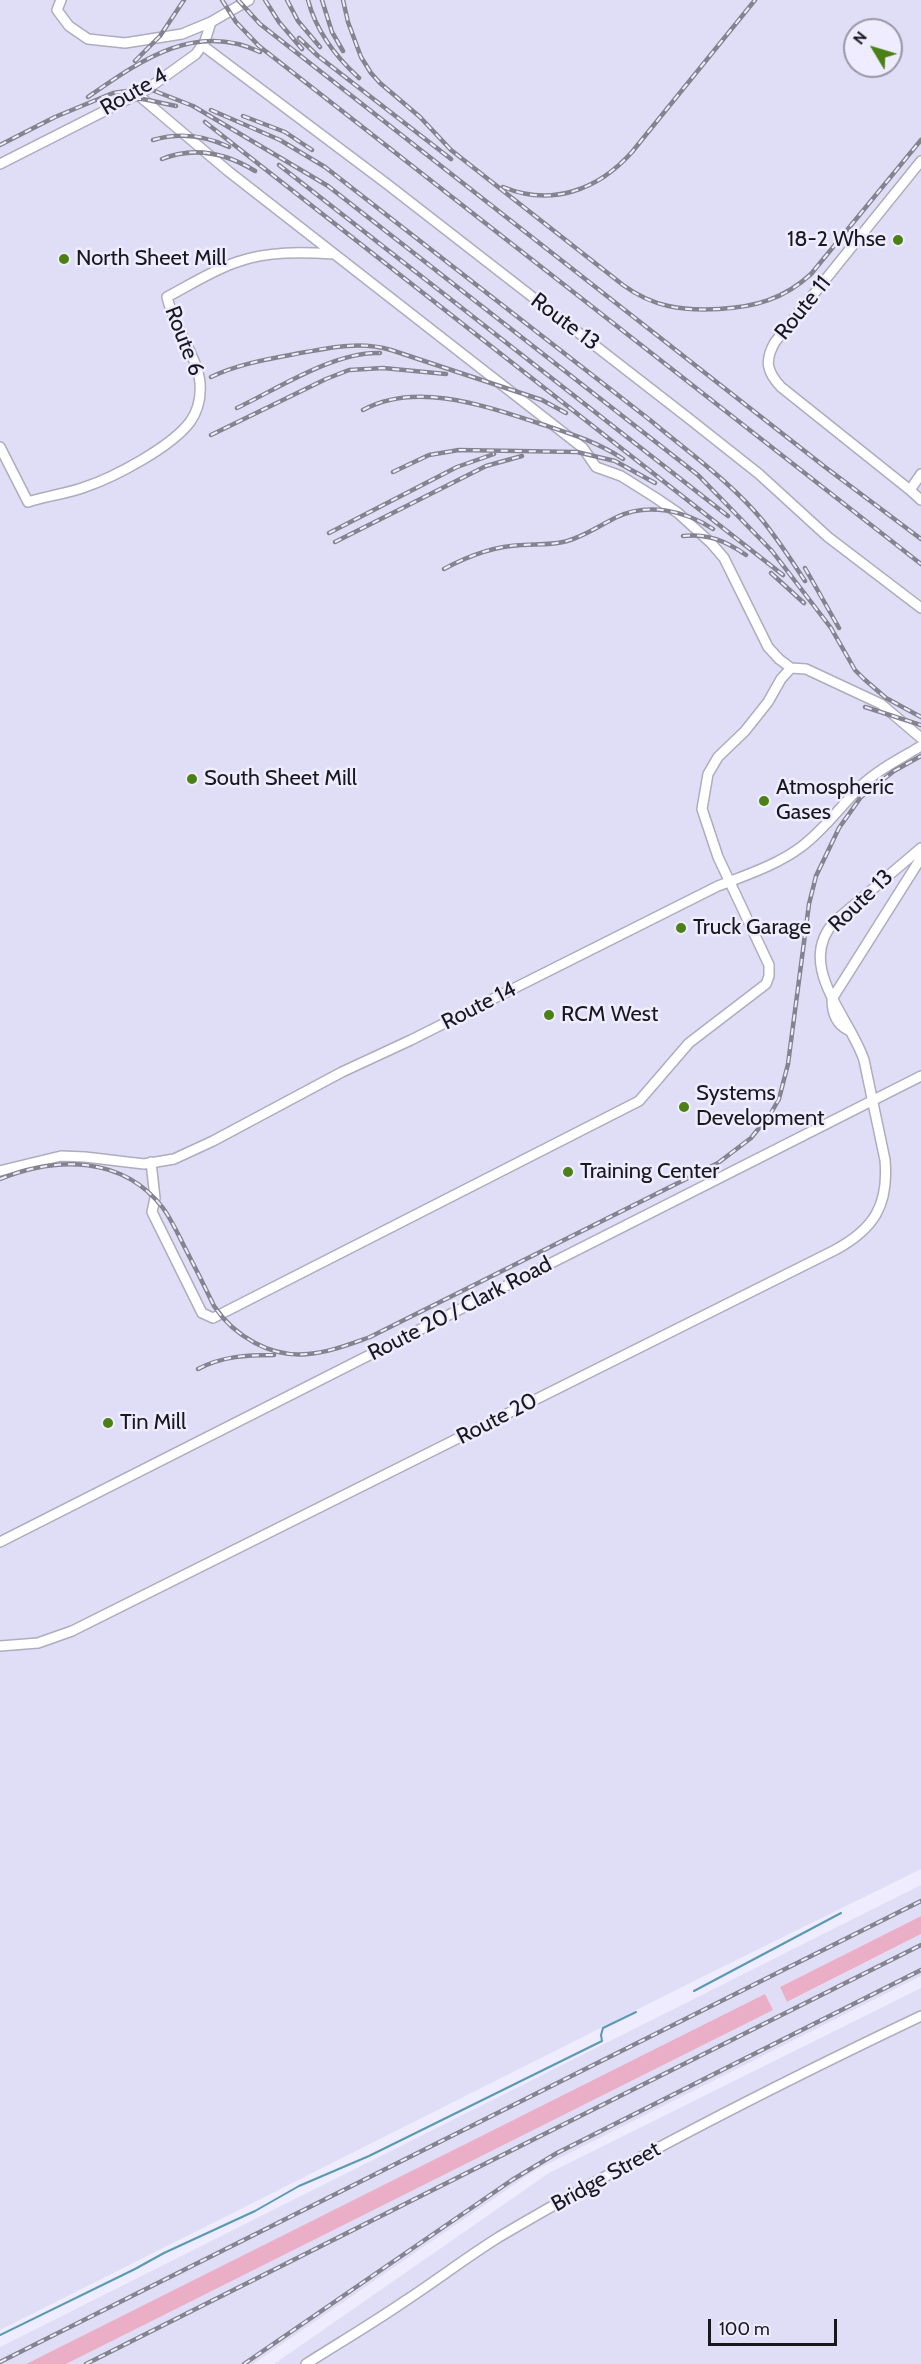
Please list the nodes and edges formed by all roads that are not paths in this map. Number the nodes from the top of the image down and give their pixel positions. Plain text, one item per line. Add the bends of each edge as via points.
1 (61, 0) edge
2 (249, 0) edge
3 (211, 22) junction
4 (202, 45) junction
5 (137, 94) junction
6 (921, 162) edge
7 (0, 164) edge
8 (334, 254) junction
9 (0, 447) edge
10 (921, 474) edge
11 (910, 490) junction
12 (921, 500) edge
13 (921, 608) edge
14 (791, 668) junction
15 (921, 738) edge
16 (921, 746) edge
17 (921, 848) edge
18 (921, 858) edge
19 (730, 881) junction
20 (832, 999) junction
21 (921, 1076) edge
22 (872, 1101) junction
23 (151, 1162) junction
24 (0, 1171) edge
25 (0, 1542) edge
26 (0, 1646) edge
27 (921, 2016) edge
28 (306, 2364) edge

1 - 3 street via 57,10 69,26 88,39 125,43 182,34
2 - 3 street
3 - 4 street, Route 4
4 - 5 street, Route 4 via 196,54
4 - 13 street, Route 13 via 687,417 759,474 828,537
5 - 7 street, Route 4
5 - 8 street
6 - 11 street, Route 11 via 775,342 766,364 782,387
8 - 9 street, Route 6 via 281,253 250,258 167,297 199,375 199,402 182,430 121,471 85,487 27,502
8 - 14 street via 583,448 596,466 621,476 693,526 724,558 768,647
10 - 11 street
11 - 12 street
14 - 15 street via 806,669 880,704
14 - 19 street via 746,731 718,757 708,774 702,809
16 - 19 street, Route 14 via 862,785 800,848
17 - 20 street, Route 13 via 829,927 821,945 820,962
18 - 20 street, Route 13
19 - 23 street, Route 14 via 342,1072 213,1141 174,1159
19 - 23 street via 769,965 770,976 766,984 689,1043 639,1101 213,1318 202,1313 152,1212 155,1198
20 - 22 street, Route 13 via 834,1015 862,1054
21 - 22 street, Route 20 / Clark Road
22 - 25 street, Route 20 / Clark Road
22 - 26 street, Route 20 via 885,1160 886,1187 876,1216 852,1241 81,1627 44,1642
23 - 24 street, Route 14 via 61,1156
27 - 28 street, Bridge Street via 808,2070 550,2208

